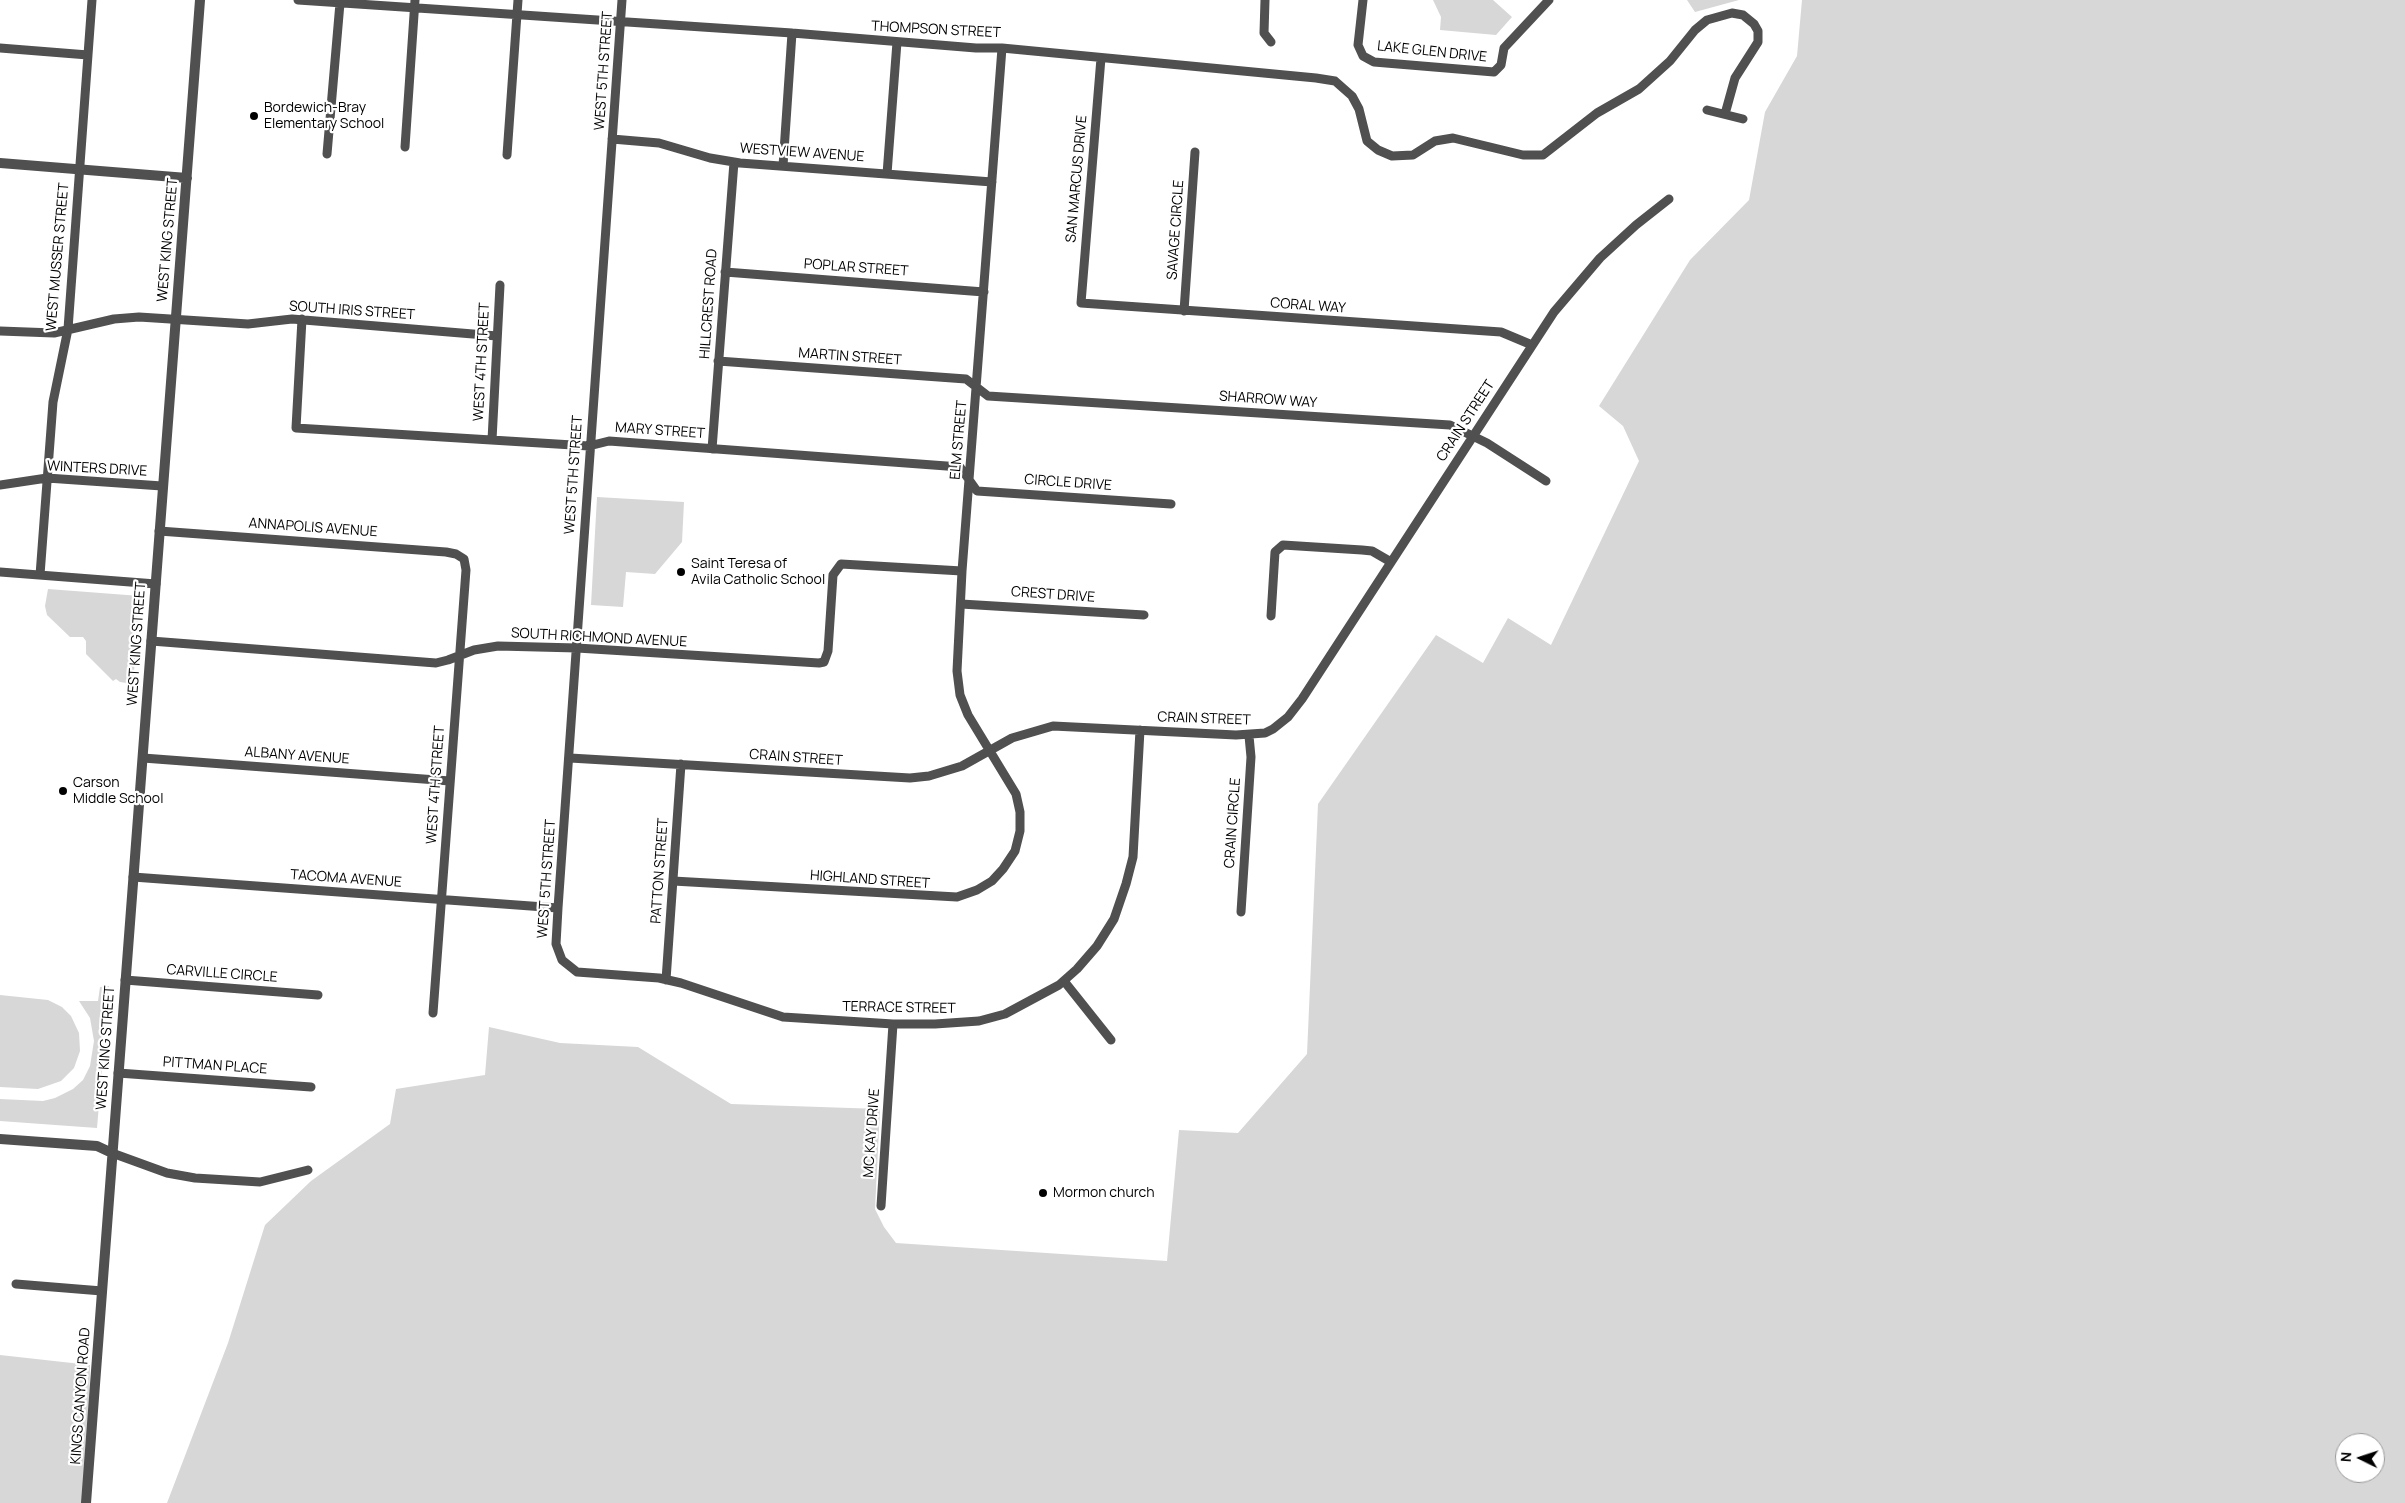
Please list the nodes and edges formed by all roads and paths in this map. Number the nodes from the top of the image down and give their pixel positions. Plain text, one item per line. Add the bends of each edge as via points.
1 (92, 0) edge
2 (200, 0) edge
3 (298, 0) edge
4 (309, 0) edge
5 (518, 0) edge
6 (622, 0) edge
7 (1265, 0) edge
8 (1363, 0) edge
9 (1549, 0) edge
10 (340, 3) junction
11 (415, 3) edge
12 (517, 15) junction
13 (621, 23) junction
14 (792, 33) junction
15 (897, 42) junction
16 (1270, 42) dead end
17 (0, 48) edge
18 (1002, 48) junction
19 (88, 55) junction
20 (1101, 58) junction
21 (1707, 110) dead end
22 (1725, 114) junction
23 (1743, 119) dead end
24 (612, 139) junction
25 (405, 147) dead end
26 (1195, 152) dead end
27 (328, 154) dead end
28 (507, 155) dead end
29 (734, 162) junction
30 (0, 163) edge
31 (782, 166) junction
32 (80, 168) junction
33 (887, 174) junction
34 (187, 178) junction
35 (992, 182) junction
36 (1669, 199) dead end
37 (725, 272) junction
38 (500, 285) dead end
39 (984, 292) junction
40 (1081, 303) joint
41 (1184, 311) junction
42 (176, 319) junction
43 (302, 319) junction
44 (68, 329) junction
45 (0, 331) edge
46 (497, 336) junction
47 (1532, 345) junction
48 (718, 361) junction
49 (977, 386) junction
50 (1474, 436) junction
51 (492, 440) junction
52 (589, 446) junction
53 (712, 449) junction
54 (48, 478) junction
55 (970, 479) junction
56 (1546, 481) dead end
57 (0, 485) edge
58 (162, 486) junction
59 (1171, 504) dead end
60 (159, 531) junction
61 (464, 559) joint
62 (1391, 562) junction
63 (962, 571) junction
64 (0, 572) edge
65 (40, 575) junction
66 (156, 584) junction
67 (961, 604) junction
68 (1144, 615) dead end
69 (1271, 616) dead end
70 (152, 641) junction
71 (576, 648) junction
72 (459, 656) junction
73 (1140, 730) junction
74 (1249, 736) junction
75 (990, 751) junction
76 (143, 758) junction
77 (570, 758) junction
78 (681, 764) junction
79 (450, 781) junction
80 (1020, 820) joint
81 (133, 876) junction
82 (673, 881) junction
83 (442, 900) junction
84 (558, 908) junction
85 (1241, 912) dead end
86 (558, 952) joint
87 (125, 980) junction
88 (666, 980) junction
89 (1064, 980) junction
90 (318, 995) dead end
91 (433, 1013) dead end
92 (893, 1024) junction
93 (1111, 1040) dead end
94 (118, 1072) junction
95 (311, 1087) dead end
96 (0, 1139) edge
97 (112, 1153) junction
98 (308, 1170) dead end
99 (881, 1206) dead end
100 (16, 1284) dead end
101 (102, 1290) junction
102 (86, 1503) edge

1 - 19 street, WEST MUSSER STREET
2 - 34 street, WEST KING STREET
3 - 4 street, THOMPSON STREET
4 - 10 street, THOMPSON STREET
5 - 12 street
6 - 13 street, WEST 5TH STREET
7 - 16 street via 1264,34
8 - 9 street, LAKE GLEN DRIVE via 1358,45 1363,56 1374,62 1494,72 1501,65 1504,48
10 - 11 street, THOMPSON STREET
10 - 27 street
11 - 12 street, THOMPSON STREET
11 - 25 street
12 - 13 street, THOMPSON STREET
12 - 28 street
13 - 14 street, THOMPSON STREET
13 - 24 street, WEST 5TH STREET
14 - 15 street, THOMPSON STREET
14 - 31 street
15 - 18 street, THOMPSON STREET
15 - 33 street
17 - 19 street
18 - 20 street, THOMPSON STREET
18 - 35 street, ELM STREET
19 - 32 street, WEST MUSSER STREET
20 - 22 street, THOMPSON STREET via 1335,81 1352,96 1359,109 1367,141 1392,156 1414,154 1435,141 1453,138 1523,155 1543,155 1597,113 1639,88 1670,61 1707,20 1732,13 1743,15 1754,24 1758,42 1735,78
20 - 40 street, SAN MARCUS DRIVE
21 - 22 street
22 - 23 street
24 - 29 street, WESTVIEW AVENUE via 658,143
24 - 52 street, WEST 5TH STREET
26 - 41 street, SAVAGE CIRCLE
29 - 31 street, WESTVIEW AVENUE
29 - 37 street, HILLCREST ROAD
30 - 32 street
31 - 33 street, WESTVIEW AVENUE
32 - 34 street
32 - 44 street, WEST MUSSER STREET
33 - 35 street, WESTVIEW AVENUE
34 - 42 street, WEST KING STREET
35 - 39 street, ELM STREET
36 - 47 street, CRAIN STREET via 1600,258 1554,312
37 - 39 street, POPLAR STREET
37 - 48 street, HILLCREST ROAD
38 - 46 street, WEST 4TH STREET
39 - 49 street, ELM STREET
40 - 41 street, CORAL WAY
41 - 47 street, CORAL WAY via 1500,332
42 - 43 street, SOUTH IRIS STREET via 248,324
42 - 44 street, SOUTH IRIS STREET via 139,316
42 - 58 street, WEST KING STREET
43 - 46 street, SOUTH IRIS STREET
43 - 51 street, MARY STREET via 294,417 296,428
44 - 45 street, SOUTH IRIS STREET via 41,334
44 - 54 street, WEST MUSSER STREET via 56,383
46 - 51 street, WEST 4TH STREET
47 - 50 street, CRAIN STREET
48 - 49 street, MARTIN STREET via 966,379
48 - 53 street, HILLCREST ROAD
49 - 50 street, SHARROW WAY via 988,396 1450,425
49 - 55 street, ELM STREET
50 - 56 street, SHARROW WAY
50 - 62 street, CRAIN STREET
51 - 52 street, MARY STREET
52 - 53 street, MARY STREET via 609,441
52 - 71 street, WEST 5TH STREET
53 - 55 street, MARY STREET via 960,467
54 - 57 street, WINTERS DRIVE
54 - 58 street, WINTERS DRIVE
54 - 65 street, WEST MUSSER STREET
55 - 59 street, CIRCLE DRIVE via 977,491
55 - 63 street, ELM STREET
58 - 60 street, WEST KING STREET
60 - 61 street, ANNAPOLIS AVENUE via 446,552
60 - 66 street, WEST KING STREET
61 - 72 street, WEST 4TH STREET via 466,570
62 - 69 street via 1372,551 1283,545 1275,552
62 - 74 street, CRAIN STREET via 1288,717 1264,733
63 - 67 street, ELM STREET
63 - 71 street, SOUTH RICHMOND AVENUE via 841,564 833,575 827,658 819,663
64 - 65 street
65 - 66 street
66 - 70 street, WEST KING STREET
67 - 68 street, CREST DRIVE
67 - 75 street, ELM STREET via 957,671 960,695
70 - 72 street, SOUTH RICHMOND AVENUE via 436,662
70 - 76 street, WEST KING STREET
71 - 72 street, SOUTH RICHMOND AVENUE via 498,646
71 - 77 street, WEST 5TH STREET
72 - 79 street, WEST 4TH STREET
73 - 74 street, CRAIN STREET
73 - 75 street, CRAIN STREET via 1053,726 1012,738
73 - 89 street, TERRACE STREET via 1133,857 1126,884 1114,919 1097,946
74 - 85 street, CRAIN CIRCLE via 1251,757
75 - 78 street, CRAIN STREET via 962,766 910,778
75 - 80 street, ELM STREET via 1016,794
76 - 79 street, ALBANY AVENUE
76 - 81 street, WEST KING STREET
77 - 78 street, CRAIN STREET
77 - 84 street, WEST 5TH STREET
78 - 82 street, PATTON STREET
79 - 83 street, WEST 4TH STREET
80 - 82 street, HIGHLAND STREET via 1015,851 1003,869 992,881 957,897
81 - 83 street, TACOMA AVENUE
81 - 87 street, WEST KING STREET
82 - 88 street, PATTON STREET
83 - 84 street, TACOMA AVENUE
83 - 91 street, WEST 4TH STREET
84 - 86 street, WEST 5TH STREET
86 - 88 street, TERRACE STREET via 577,972
87 - 90 street, CARVILLE CIRCLE
87 - 94 street, WEST KING STREET
88 - 92 street, TERRACE STREET via 783,1017
89 - 92 street, TERRACE STREET via 1005,1014 979,1021
89 - 93 street
92 - 99 street, MC KAY DRIVE
94 - 95 street, PITTMAN PLACE
94 - 97 street, WEST KING STREET
96 - 97 street via 97,1146
97 - 98 street via 167,1173 196,1178 260,1182
97 - 101 street, WEST KING STREET
100 - 101 street
101 - 102 street, KINGS CANYON ROAD

